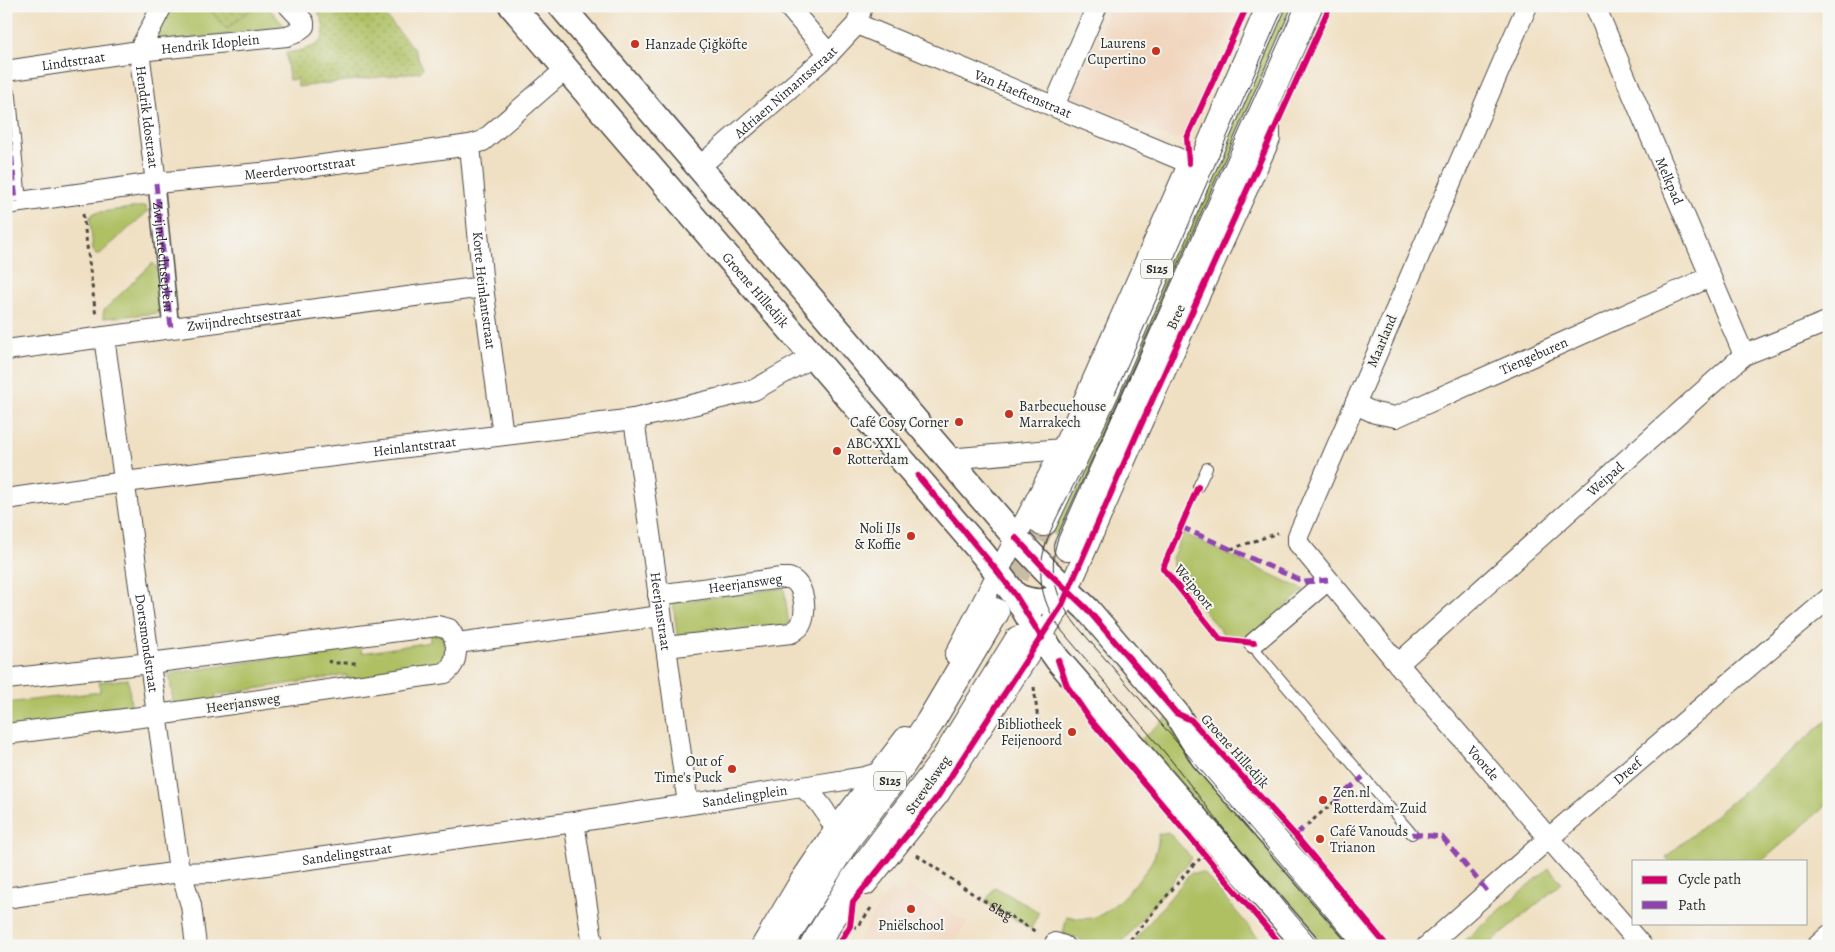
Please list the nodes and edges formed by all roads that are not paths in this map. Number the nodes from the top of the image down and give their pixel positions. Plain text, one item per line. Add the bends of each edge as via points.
1 (162, 6) edge
2 (289, 6) edge
3 (512, 6) edge
4 (561, 6) edge
5 (788, 6) edge
6 (1097, 6) edge
7 (1308, 6) edge
8 (1595, 6) edge
9 (1522, 8) edge
10 (1269, 10) edge
11 (860, 15) edge
12 (139, 51) junction
13 (829, 54) junction
14 (566, 69) junction
15 (6, 71) edge
16 (6, 97) edge
17 (1268, 100) junction
18 (1054, 106) junction
19 (470, 145) junction
20 (1189, 163) junction
21 (698, 168) junction
22 (156, 183) junction
23 (11, 203) edge
24 (1710, 277) junction
25 (483, 287) junction
26 (1829, 321) edge
27 (172, 329) junction
28 (101, 337) junction
29 (6, 350) edge
30 (1744, 355) junction
31 (812, 357) junction
32 (1355, 404) junction
33 (634, 418) junction
34 (503, 435) junction
35 (1062, 449) junction
36 (948, 459) junction
37 (1207, 468) dead end
38 (125, 482) junction
39 (1198, 487) dead end
40 (6, 499) edge
41 (1043, 522) tunnel mouth
42 (1016, 538) junction
43 (1068, 547) dead end
44 (1047, 571) junction
45 (998, 572) junction
46 (1328, 580) junction
47 (1068, 592) junction
48 (658, 595) junction
49 (1016, 596) junction
50 (1829, 598) edge
51 (995, 612) tunnel mouth
52 (661, 616) junction
53 (1031, 639) junction
54 (457, 643) junction
55 (1254, 643) joint
56 (666, 647) junction
57 (150, 663) junction
58 (1398, 664) junction
59 (6, 679) edge
60 (157, 716) junction
61 (6, 734) edge
62 (878, 773) junction
63 (802, 787) junction
64 (688, 804) junction
65 (574, 822) junction
66 (835, 829) junction
67 (1412, 834) dead end
68 (1549, 838) junction
69 (182, 873) junction
70 (6, 898) edge
71 (828, 935) edge
72 (1829, 936) edge
73 (196, 946) edge
74 (593, 946) edge
75 (761, 946) edge
76 (779, 946) edge
77 (1307, 946) edge
78 (1368, 946) edge
79 (1427, 946) edge
80 (1642, 946) edge
81 (1817, 946) edge

1 - 12 street, Hendrik Idoplein
2 - 12 street, Hendrik Idoplein via 304,26 287,36
3 - 14 street, Groene Hilledijk
4 - 21 street, Groene Hilledijk
5 - 13 street
6 - 18 street
7 - 17 main road, Bree / S125
8 - 24 street, Melkpad
9 - 32 street, Maarland
10 - 20 street via 1250,28
10 - 41 main road, S125 via 1105,390
11 - 13 street, Adriaen Nimantsstraat
11 - 18 street, Van Haeftenstraat
12 - 15 street, Lindtstraat
12 - 22 street, Hendrik Idostraat
13 - 21 street, Adriaen Nimantsstraat
14 - 19 street, Meerdervoortstraat via 483,141
14 - 31 street, Groene Hilledijk
16 - 23 street
17 - 43 main road, Bree / S125
17 - 47 street, Bree via 1270,139
18 - 20 street, Van Haeftenstraat
19 - 22 street, Meerdervoortstraat via 271,172
19 - 25 street, Korte Heinlantstraat
20 - 35 street
21 - 36 street, Groene Hilledijk
22 - 23 street, Meerdervoortstraat
22 - 27 street, Zwijndrechtseplein
24 - 30 street, Melkpad
24 - 32 street, Tiengeburen via 1396,417
25 - 27 street, Zwijndrechtsestraat
25 - 34 street, Korte Heinlantstraat
26 - 30 street, Weipad
27 - 28 street, Zwijndrechtsestraat
28 - 29 street, Zwijndrechtsestraat
28 - 38 street, Dortsmondstraat
30 - 58 street, Weipad
31 - 33 street, Heinlantstraat via 754,390
31 - 45 street, Groene Hilledijk
32 - 46 street, Maarland via 1298,536 1298,543
33 - 34 street, Heinlantstraat
33 - 48 street, Heerjanstraat
34 - 38 street, Heinlantstraat
35 - 36 street
35 - 42 street
36 - 42 street, Groene Hilledijk
37 - 39 lane
38 - 40 street, Heinlantstraat
38 - 57 street, Dortsmondstraat
42 - 44 street, Groene Hilledijk
42 - 45 street
44 - 45 street, Groene Hilledijk via 1023,559 1009,562
44 - 47 street, Groene Hilledijk
45 - 49 street, Groene Hilledijk
45 - 62 street via 937,688 914,726
46 - 55 street
46 - 58 street, Voorde
47 - 49 street via 1044,602
47 - 53 street, Bree
47 - 78 street, Groene Hilledijk via 1087,609 1176,713 1203,757
48 - 52 street, Heerjanstraat
48 - 56 street, Heerjansweg via 780,578 796,583 805,605 800,627 791,633
49 - 53 street, Groene Hilledijk
50 - 68 street, Dreef
51 - 76 main road, S125 via 930,722 845,841
52 - 54 street
52 - 56 street, Heerjanstraat
53 - 71 main road, Strevelsweg / S125 via 855,879
53 - 71 street, Strevelsweg via 1016,674 938,796
53 - 77 street, Groene Hilledijk via 1058,660
54 - 57 street via 449,629 437,626
54 - 60 street, Heerjansweg via 453,665 445,673
55 - 67 lane via 1258,653
56 - 64 street, Heerjanstraat
57 - 59 street
57 - 60 street, Dortsmondstraat
58 - 68 street, Voorde
60 - 61 street, Heerjansweg
60 - 69 street, Dortsmondstraat
62 - 63 street, Sandelingplein
62 - 66 street
63 - 64 street, Sandelingplein
63 - 66 street, Sandelingplein via 823,806
64 - 65 street, Sandelingstraat
65 - 69 street, Sandelingstraat via 226,870
65 - 74 street
66 - 75 street
68 - 79 street, Dreef
68 - 80 street, Voorde
69 - 70 street, Sandelingstraat
69 - 73 street, Dortsmondstraat via 191,905
72 - 81 street

